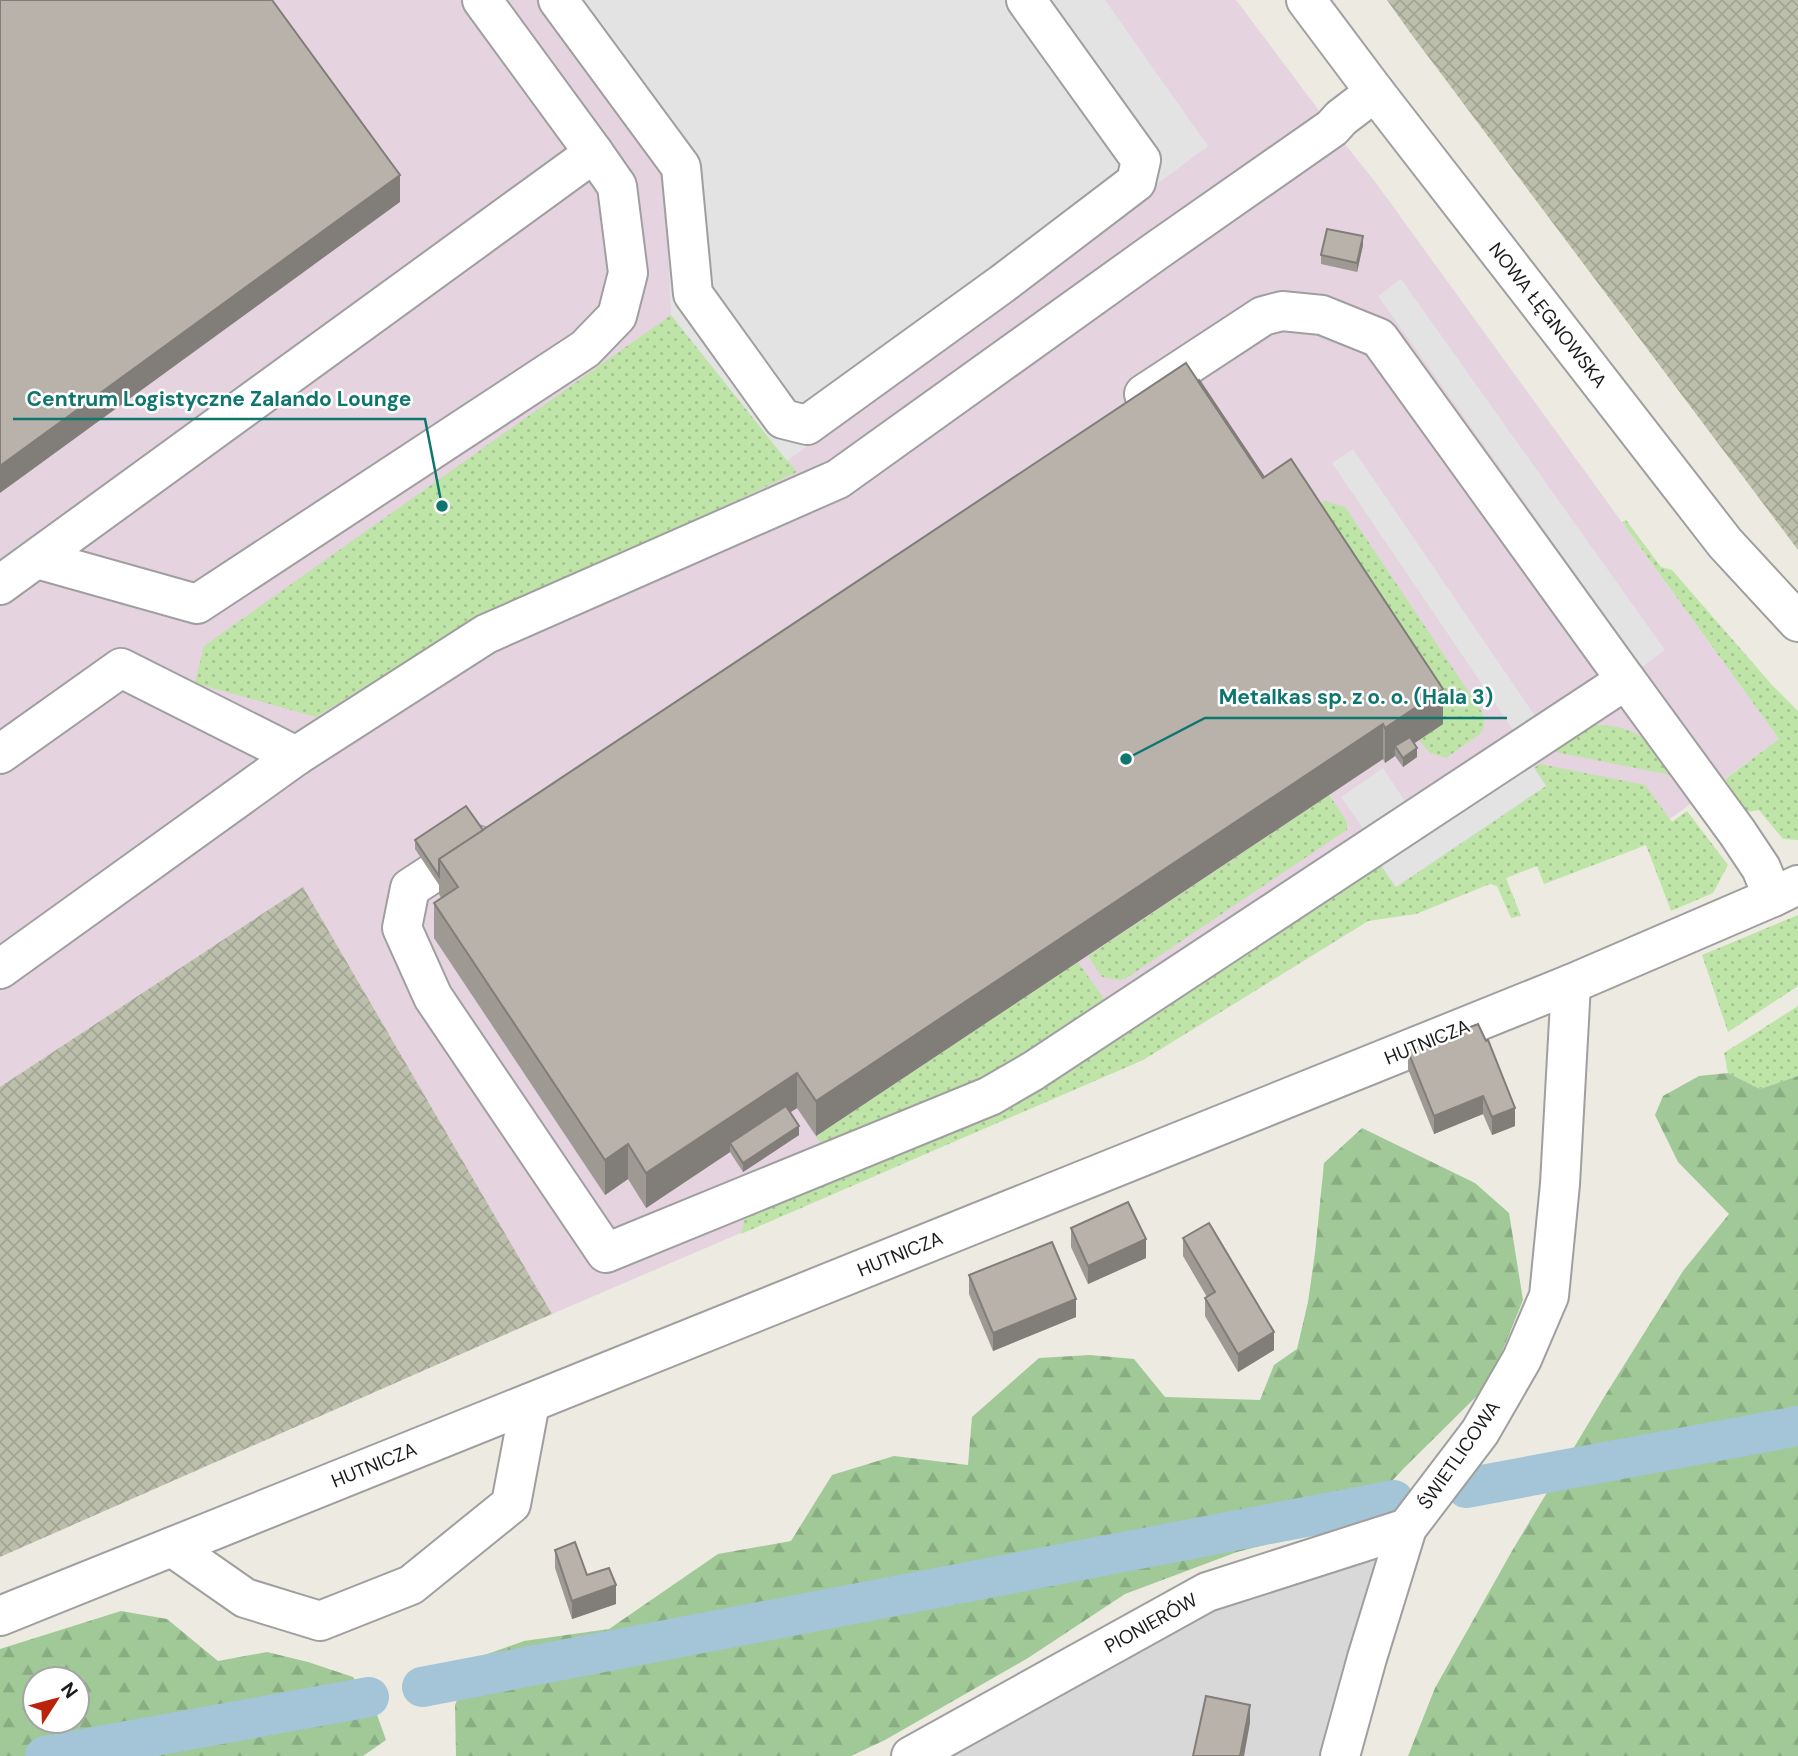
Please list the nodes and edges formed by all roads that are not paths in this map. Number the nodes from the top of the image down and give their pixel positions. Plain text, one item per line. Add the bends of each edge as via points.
1 (482, 0) edge
2 (558, 0) edge
3 (1026, 0) edge
4 (1307, 0) edge
5 (1376, 92) junction
6 (594, 153) junction
7 (1111, 415) edge
8 (37, 558) junction
9 (0, 585) edge
10 (1798, 622) edge
11 (1626, 680) junction
12 (0, 754) edge
13 (296, 756) junction
14 (499, 830) edge
15 (1786, 891) edge
16 (0, 970) edge
17 (1571, 984) junction
18 (530, 1402) junction
19 (1407, 1528) junction
20 (172, 1547) junction
21 (0, 1616) edge
22 (911, 1756) edge
23 (1340, 1756) edge

1 - 6 street
2 - 3 street via 681,167 693,294 783,419 807,425 1136,182 1141,160
4 - 5 street, NOWA ŁĘGNOWSKA
5 - 10 street, NOWA ŁĘGNOWSKA via 1725,543
5 - 13 street via 1332,128 838,479 486,634
6 - 8 street
6 - 8 street via 617,186 628,273 617,316 585,349 197,604
7 - 11 street via 1263,316 1282,311 1322,315 1379,338
8 - 9 street
11 - 14 street via 990,1096 606,1253 433,997 401,928 410,888
11 - 15 street via 1761,868
12 - 13 street via 121,668
13 - 16 street
15 - 17 street, HUTNICZA
17 - 18 street, HUTNICZA
17 - 19 street, ŚWIETLICOWA via 1549,1296 1522,1359 1480,1432
18 - 20 street, HUTNICZA
18 - 20 street via 512,1504 411,1585 320,1620 245,1598
19 - 22 street, PIONIERÓW via 1207,1592
19 - 23 street, ŚWIETLICOWA
20 - 21 street, HUTNICZA

